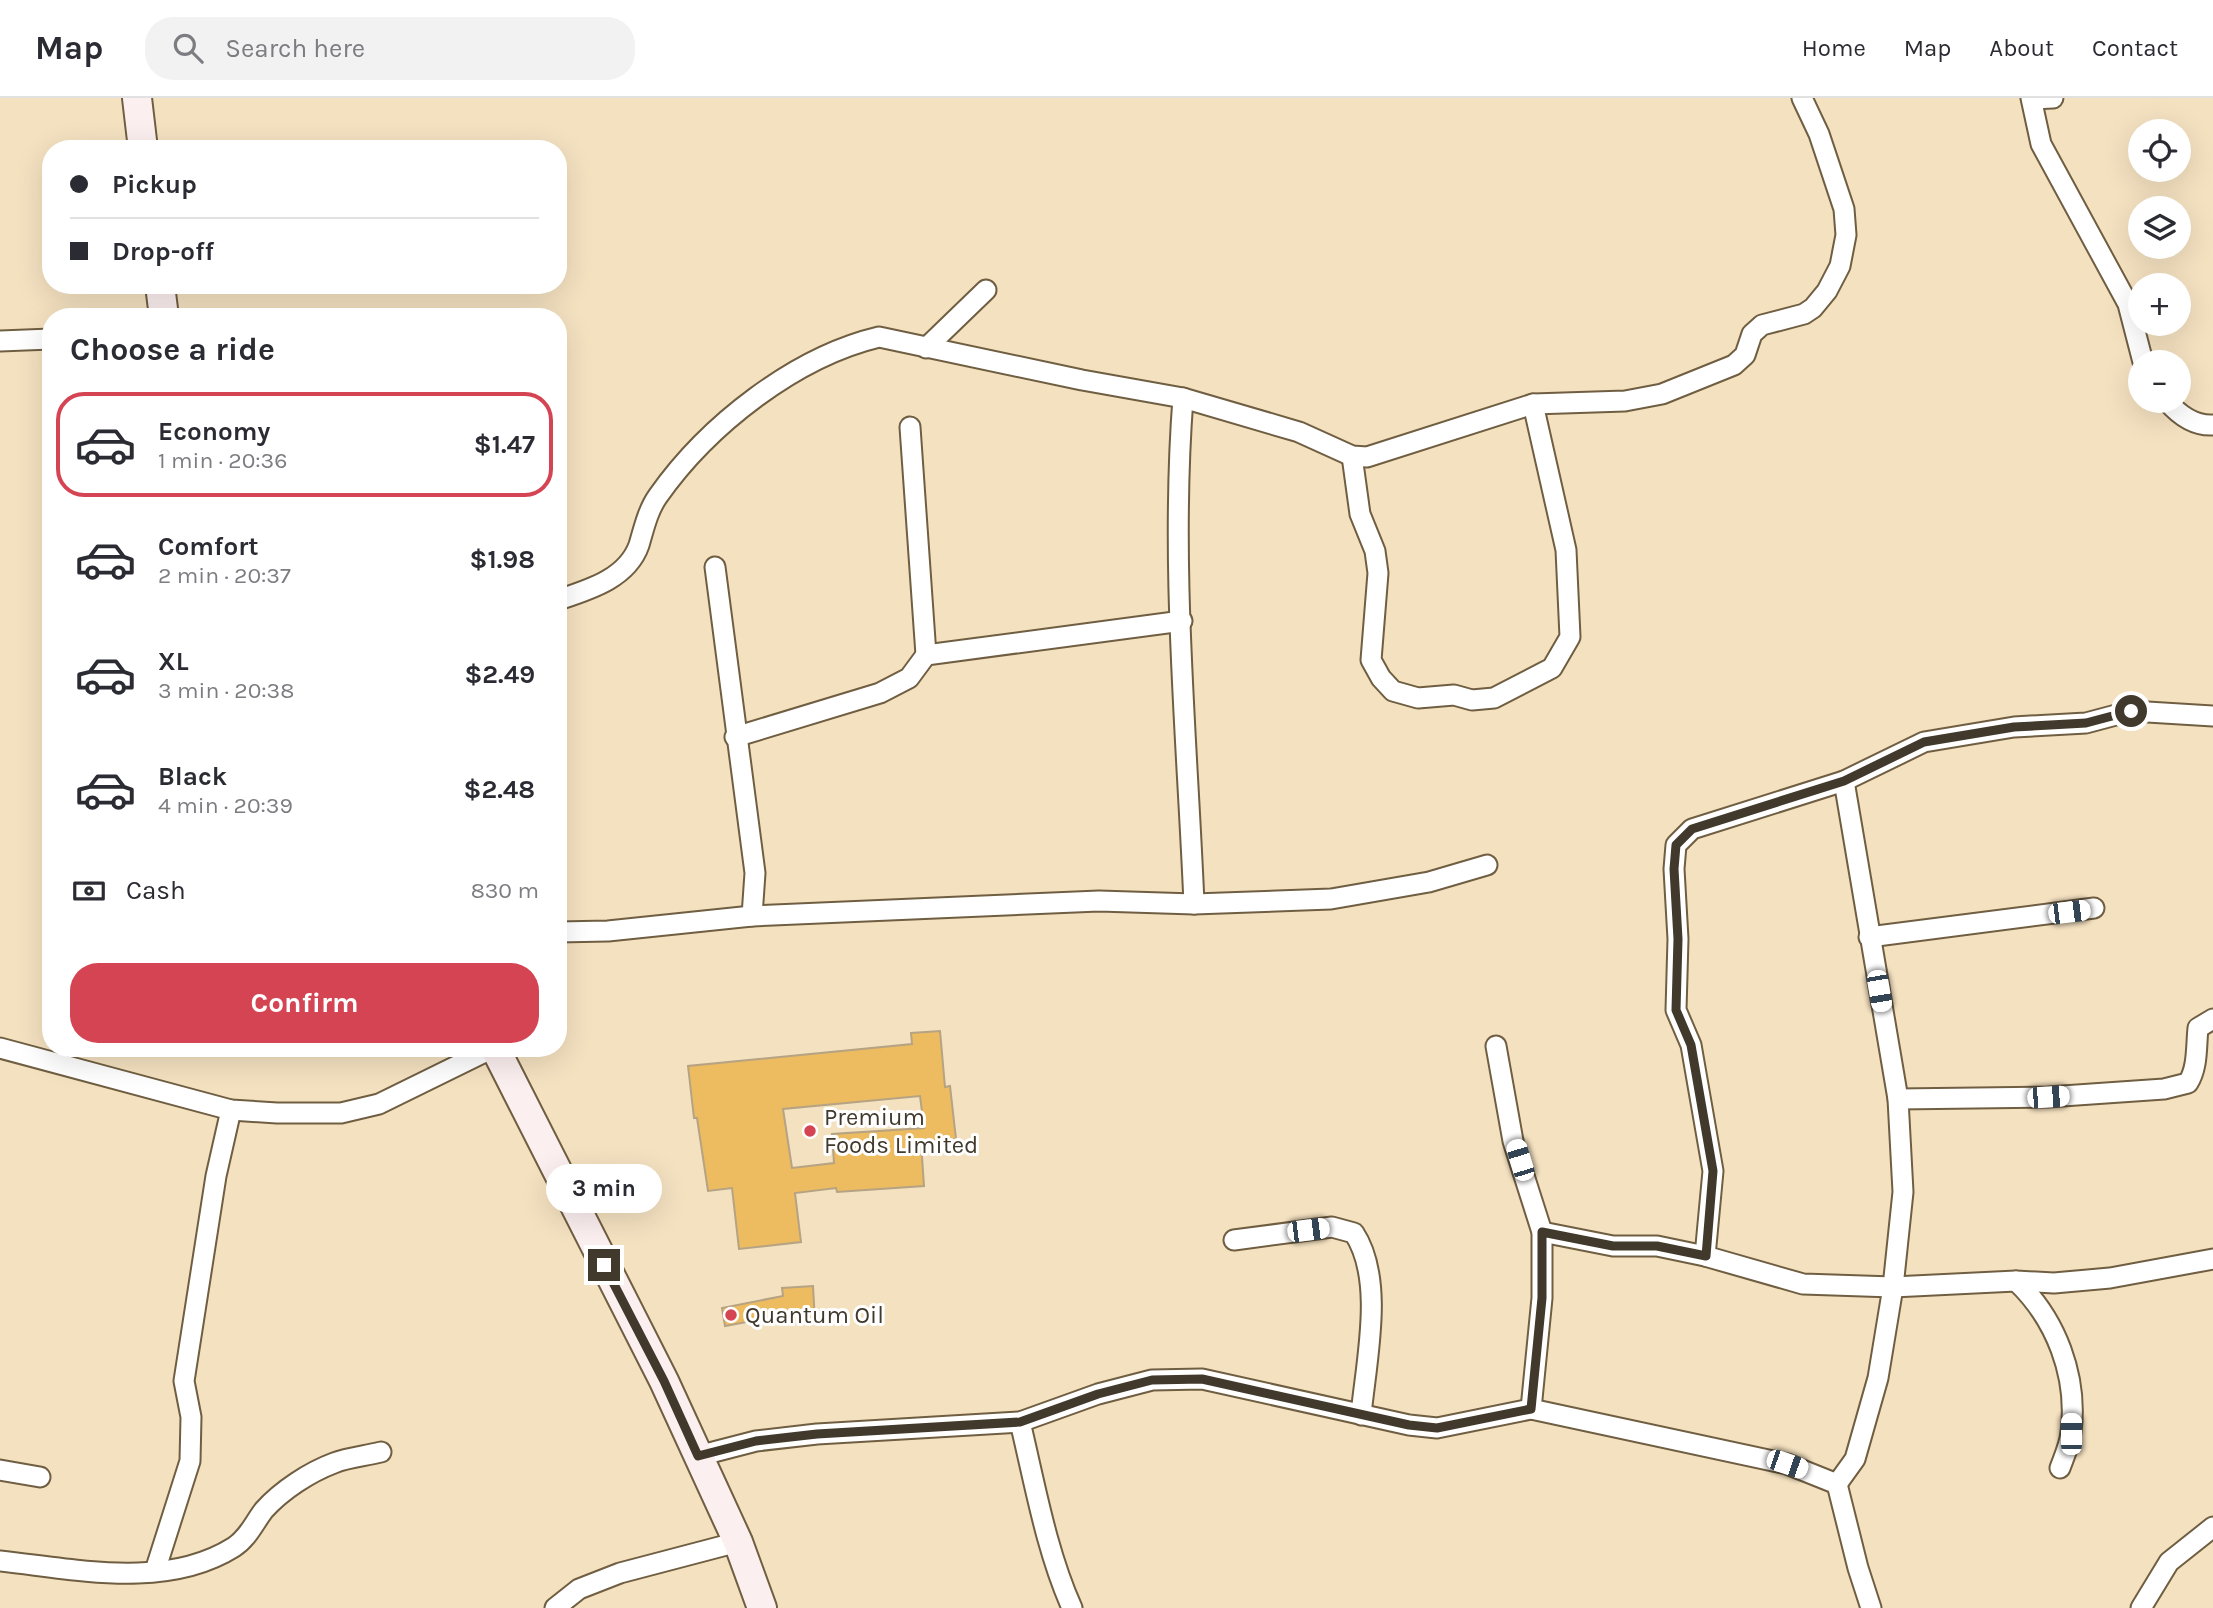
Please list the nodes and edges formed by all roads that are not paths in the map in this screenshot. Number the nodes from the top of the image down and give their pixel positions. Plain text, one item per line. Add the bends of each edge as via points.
1 (136, 98) edge
2 (1802, 98) edge
3 (2053, 98) edge
4 (2032, 99) edge
5 (142, 140) edge
6 (986, 290) dead end
7 (42, 339) edge
8 (0, 341) edge
9 (926, 348) junction
10 (2140, 350) edge
11 (1183, 398) junction
12 (1533, 404) junction
13 (2181, 413) edge
14 (2213, 425) edge
15 (910, 427) dead end
16 (1352, 456) junction
17 (715, 567) dead end
18 (567, 597) edge
19 (1182, 621) junction
20 (926, 655) junction
21 (2213, 716) edge
22 (735, 737) junction
23 (1844, 781) junction
24 (1487, 865) dead end
25 (1194, 904) junction
26 (2094, 908) dead end
27 (752, 916) junction
28 (567, 932) edge
29 (1869, 937) junction
30 (2213, 1019) edge
31 (1496, 1046) dead end
32 (0, 1048) edge
33 (476, 1057) edge
34 (499, 1057) edge
35 (1898, 1099) junction
36 (231, 1110) junction
37 (1542, 1232) junction
38 (1234, 1240) dead end
39 (1706, 1256) junction
40 (2213, 1259) edge
41 (2016, 1281) junction
42 (1893, 1287) junction
43 (1531, 1409) junction
44 (1361, 1415) junction
45 (1020, 1422) junction
46 (381, 1452) dead end
47 (698, 1456) junction
48 (2060, 1468) dead end
49 (0, 1470) edge
50 (40, 1477) dead end
51 (1837, 1484) junction
52 (2213, 1527) edge
53 (738, 1542) junction
54 (0, 1561) edge
55 (155, 1571) junction
56 (555, 1608) edge
57 (762, 1608) edge
58 (1072, 1608) edge
59 (1871, 1608) edge
60 (2141, 1608) edge

1 - 5 main road
2 - 12 street via 1840,197 1846,235 1840,265 1813,308 1762,325 1734,365 1662,394 1625,401
3 - 4 street
4 - 10 street via 2041,144 2129,304
6 - 9 street
7 - 8 street
9 - 11 street
9 - 18 street via 880,337 859,342 775,383 726,422 657,497 638,548 621,569 610,580
11 - 16 street via 1299,432
11 - 19 street via 1179,453
12 - 16 street via 1405,447
12 - 16 street via 1566,550 1570,637 1552,668 1494,698 1418,698 1393,691 1381,678 1371,660 1378,573 1375,551 1360,514
13 - 14 street via 2201,426
15 - 20 street
17 - 22 street
19 - 20 street
19 - 25 street
20 - 22 street via 909,678 880,693
21 - 23 street via 2131,711 2086,723 2014,727 1924,742
22 - 27 street via 755,873
23 - 29 street
23 - 39 street via 1692,829 1676,845 1676,1010 1691,1045 1713,1171
24 - 25 street via 1429,882 1331,899
25 - 27 street via 1099,901
26 - 29 street
27 - 28 street
29 - 35 street
30 - 35 street via 2198,1028 2196,1070 2188,1083 2164,1089 2048,1097
31 - 37 street via 1513,1141
32 - 36 street
33 - 36 street via 379,1104 341,1113
34 - 47 main road
35 - 42 street via 1903,1192
36 - 55 street via 185,1368 190,1461
37 - 39 street via 1613,1246 1657,1246
37 - 43 street via 1542,1298
38 - 44 street via 1332,1227 1354,1233 1367,1260 1371,1303
39 - 42 street via 1802,1284
40 - 41 street via 2110,1278
41 - 42 street
41 - 48 street via 2044,1312 2061,1346 2071,1396 2071,1434
42 - 51 street via 1864,1432 1855,1459
43 - 44 street via 1437,1428
43 - 51 street via 1787,1464
44 - 45 street via 1202,1379 1152,1380
45 - 47 street via 817,1434 756,1441
45 - 58 street via 1062,1586
46 - 55 street via 336,1462 286,1491 264,1510 237,1545 211,1560
47 - 53 main road
49 - 50 street
51 - 59 street
52 - 60 street via 2169,1562
53 - 56 street via 620,1573 579,1589
53 - 57 main road
54 - 55 street via 120,1573

